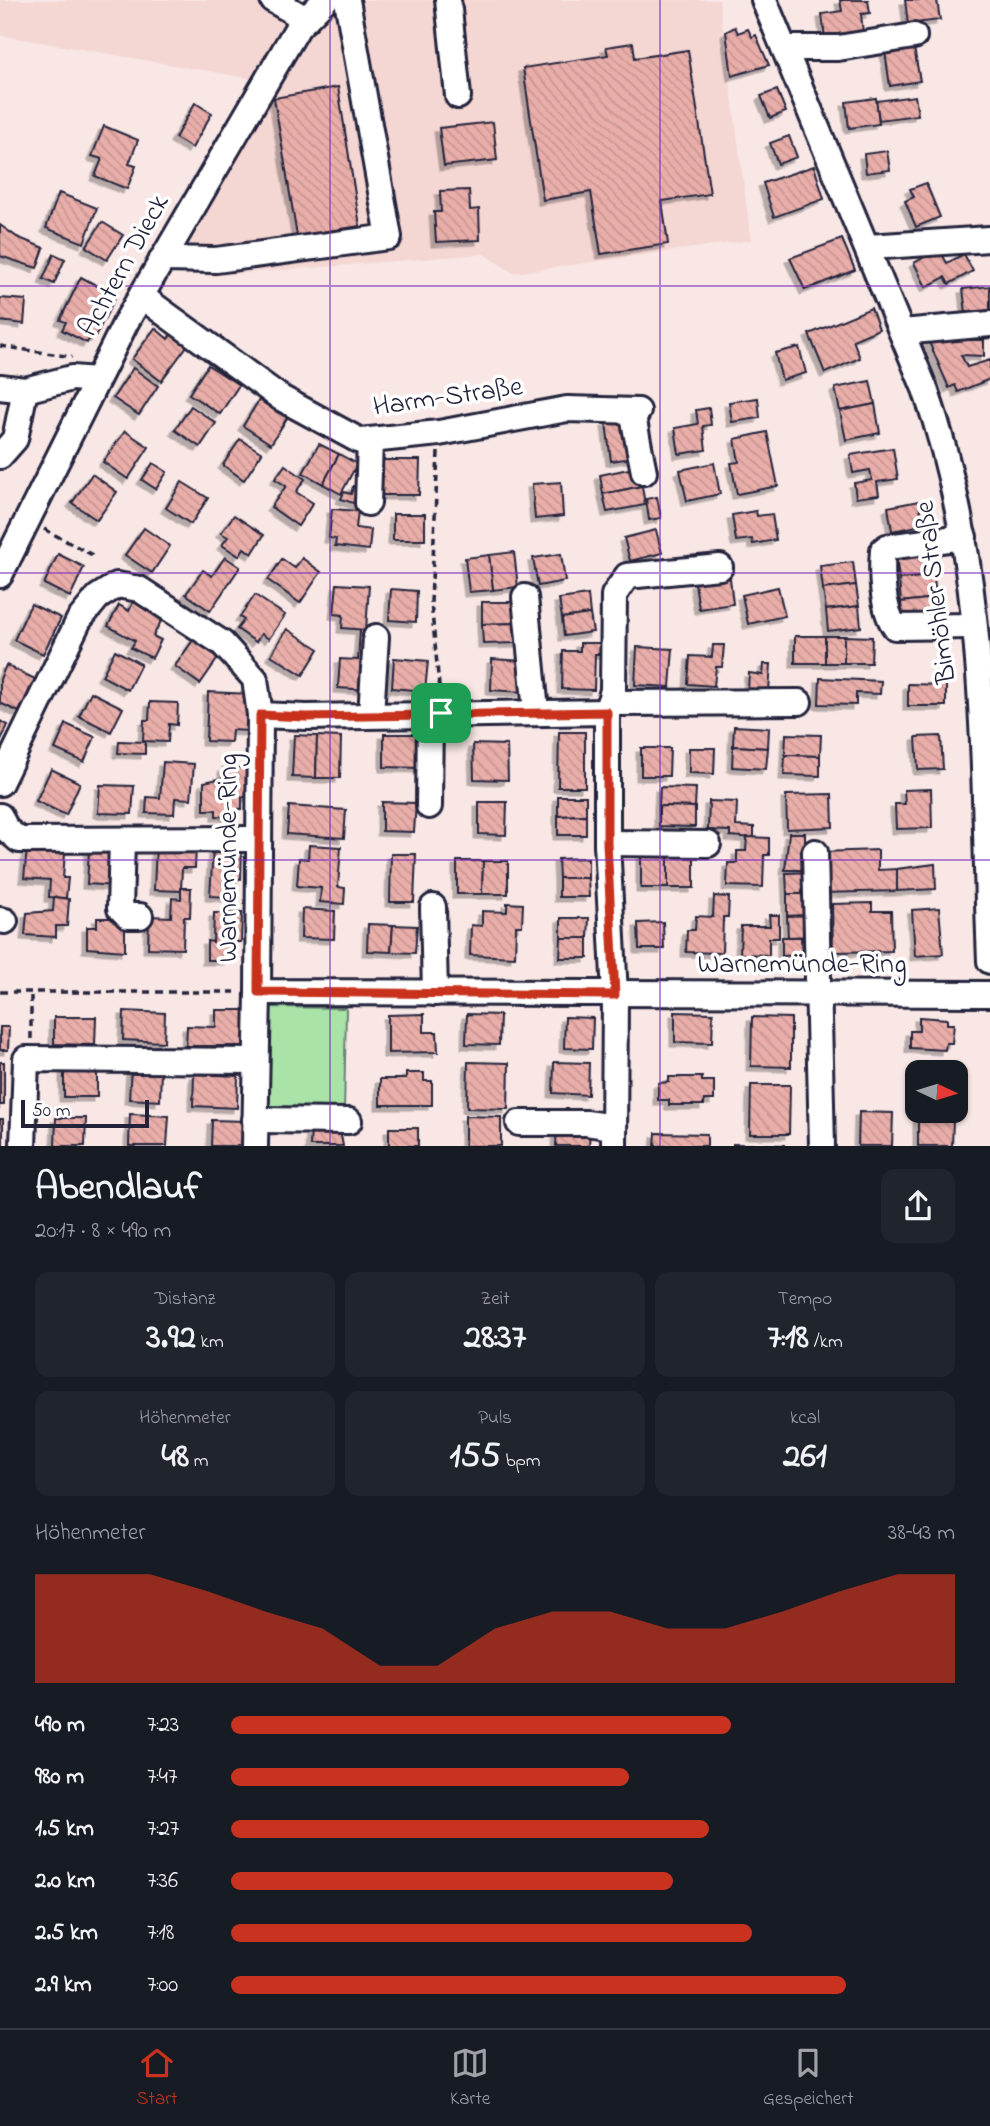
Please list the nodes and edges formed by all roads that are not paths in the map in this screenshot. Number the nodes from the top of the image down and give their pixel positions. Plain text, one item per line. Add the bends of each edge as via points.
1 (272, 0) edge
2 (325, 0) edge
3 (347, 0) edge
4 (448, 0) edge
5 (764, 0) edge
6 (306, 19) junction
7 (915, 36) dead end
8 (784, 48) junction
9 (458, 96) dead end
10 (989, 239) edge
11 (868, 247) junction
12 (162, 258) junction
13 (141, 296) junction
14 (990, 324) edge
15 (902, 332) junction
16 (101, 371) junction
17 (0, 387) edge
18 (25, 390) junction
19 (370, 440) junction
20 (0, 456) edge
21 (644, 472) dead end
22 (368, 503) dead end
23 (964, 537) junction
24 (720, 567) dead end
25 (0, 575) edge
26 (525, 597) dead end
27 (974, 626) junction
28 (376, 637) dead end
29 (799, 702) dead end
30 (608, 707) junction
31 (536, 712) junction
32 (436, 713) junction
33 (260, 715) junction
34 (371, 715) junction
35 (0, 783) edge
36 (429, 807) dead end
37 (2, 828) edge
38 (259, 839) junction
39 (122, 841) junction
40 (607, 843) junction
41 (708, 844) dead end
42 (815, 852) dead end
43 (433, 907) dead end
44 (140, 916) dead end
45 (990, 961) edge
46 (258, 992) junction
47 (435, 993) junction
48 (990, 994) edge
49 (615, 995) junction
50 (818, 995) junction
51 (255, 1061) junction
52 (255, 1120) junction
53 (349, 1121) dead end
54 (519, 1123) dead end
55 (614, 1136) edge
56 (23, 1146) edge
57 (255, 1146) edge
58 (821, 1146) edge

1 - 6 street
2 - 6 street, Achtern Dieck
3 - 12 street via 389,237 216,260
4 - 9 street
5 - 8 street, Bimöhler Straße
6 - 12 street, Achtern Dieck
7 - 8 street via 838,48
8 - 11 street, Bimöhler Straße
10 - 11 street
11 - 15 street, Bimöhler Straße
12 - 13 street, Achtern Dieck
13 - 16 street, Achtern Dieck
13 - 19 street, Harm-Straße via 281,398 360,441
14 - 15 street
15 - 23 street, Bimöhler Straße via 944,443
16 - 18 street
16 - 25 street, Achtern Dieck
17 - 18 street
18 - 20 street via 15,439
19 - 21 street, Harm-Straße via 567,410 635,411
19 - 22 street
23 - 27 street, Bimöhler Straße
23 - 27 street via 887,547 882,562 888,614 895,627
24 - 30 street via 627,576 614,596 613,690
26 - 31 street
27 - 45 street, Bimöhler Straße
28 - 34 street
29 - 30 street, Warnemünde-Ring
30 - 31 street, Warnemünde-Ring
30 - 40 street
31 - 32 street, Warnemünde-Ring
32 - 34 street, Warnemünde-Ring
32 - 36 street
33 - 34 street, Warnemünde-Ring
33 - 35 street via 255,680 222,643 139,589 117,585 98,597 79,620
33 - 38 street, Warnemünde-Ring
37 - 39 street via 19,840
38 - 39 street
38 - 46 street, Warnemünde-Ring
39 - 44 street via 120,908 128,916
40 - 41 street
40 - 49 street
42 - 50 street
43 - 47 street
46 - 47 street, Warnemünde-Ring
46 - 51 street
47 - 49 street, Warnemünde-Ring
48 - 50 street, Warnemünde-Ring
49 - 50 street, Warnemünde-Ring
49 - 55 street
50 - 58 street
51 - 52 street
51 - 56 street via 26,1059
52 - 53 street
52 - 57 street
54 - 55 street via 586,1123

